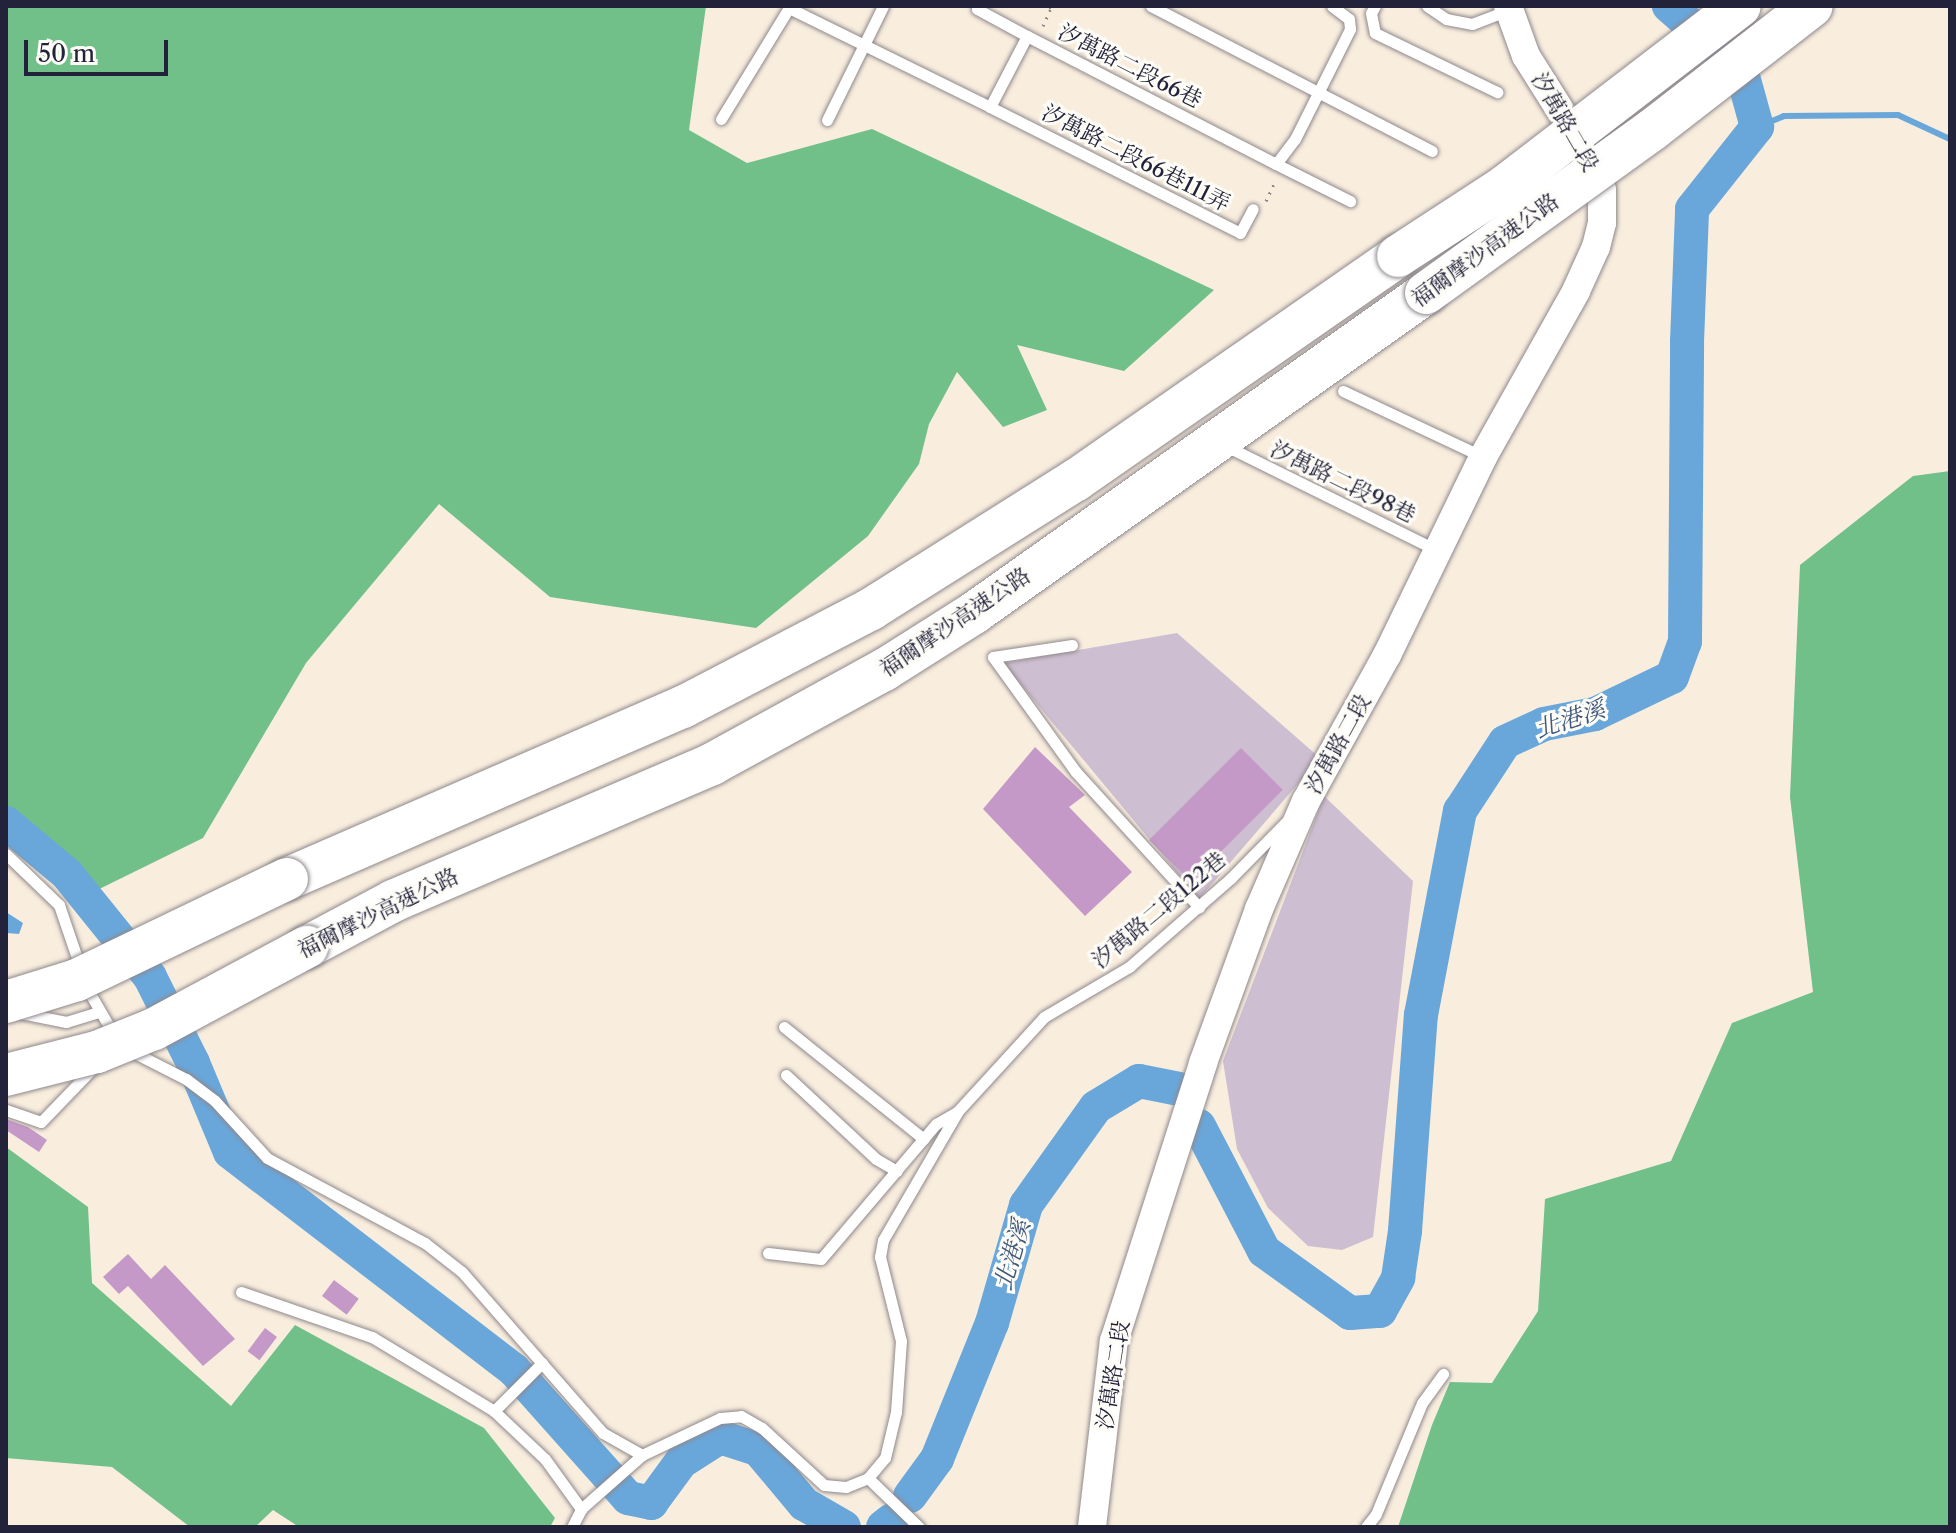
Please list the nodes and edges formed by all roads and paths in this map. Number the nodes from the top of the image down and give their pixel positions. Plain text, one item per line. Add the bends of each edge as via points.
1 (883, 6) edge
2 (1047, 6) edge
3 (1151, 6) edge
4 (1332, 6) edge
5 (1375, 6) edge
6 (1427, 6) edge
7 (1740, 6) edge
8 (1812, 6) edge
9 (790, 7) edge
10 (975, 7) edge
11 (1508, 8) edge
12 (1031, 38) junction
13 (864, 44) junction
14 (1497, 92) dead end
15 (1318, 95) junction
16 (990, 107) junction
17 (721, 119) dead end
18 (827, 120) dead end
19 (1432, 151) dead end
20 (1280, 166) junction
21 (1350, 201) dead end
22 (1253, 209) joint
23 (1343, 391) dead end
24 (1232, 449) dead end
25 (1483, 457) junction
26 (1436, 550) junction
27 (1072, 645) dead end
28 (1306, 801) junction
29 (6, 854) edge
30 (1199, 907) junction
31 (6, 1002) edge
32 (6, 1012) edge
33 (98, 1012) junction
34 (784, 1027) dead end
35 (118, 1042) junction
36 (6, 1075) edge
37 (786, 1075) dead end
38 (6, 1110) edge
39 (958, 1111) junction
40 (924, 1139) junction
41 (897, 1171) junction
42 (768, 1253) dead end
43 (241, 1292) dead end
44 (542, 1363) junction
45 (1443, 1374) dead end
46 (494, 1411) junction
47 (642, 1455) junction
48 (868, 1478) junction
49 (581, 1509) junction
50 (572, 1527) edge
51 (919, 1527) edge
52 (1092, 1527) edge
53 (1366, 1527) edge

1 - 13 lane
2 - 12 path via 1051,8
3 - 15 lane
4 - 15 lane via 1349,19 1350,29
5 - 14 lane via 1375,33
6 - 11 lane via 1446,19 1472,24
7 - 31 highway, 福爾摩沙高速公路, bridge via 1504,187 1076,480 871,609 683,707 287,879 77,980
8 - 36 highway, 福爾摩沙高速公路, bridge via 1652,130 1426,293 974,613 884,670 712,764 393,901 154,1029 97,1052
9 - 13 lane
9 - 17 lane
10 - 12 lane
11 - 25 street, 汐萬路二段 via 1526,56 1589,156 1602,190 1602,223 1576,291
12 - 16 lane, 汐萬路二段66巷
12 - 20 lane, 汐萬路二段66巷
13 - 16 lane
13 - 18 lane
15 - 19 lane
15 - 20 lane
16 - 22 lane, 汐萬路二段66巷111弄 via 1240,233
20 - 21 lane, 汐萬路二段66巷
20 - 22 path via 1266,202
23 - 25 lane
24 - 26 lane, 汐萬路二段98巷
25 - 26 street, 汐萬路二段
26 - 28 street, 汐萬路二段 via 1387,655
27 - 30 lane via 993,657 1076,772
28 - 30 lane, 汐萬路二段122巷
28 - 52 street, 汐萬路二段 via 1259,909 1134,1273 1114,1341
29 - 33 lane via 59,905
30 - 39 lane, 汐萬路二段122巷 via 1129,967 1044,1017
32 - 33 lane via 66,1022
33 - 35 lane
34 - 40 lane
35 - 38 lane via 41,1122
35 - 44 lane via 215,1101 267,1158 425,1243 462,1272
37 - 41 lane via 876,1159
39 - 40 lane
39 - 48 lane, 汐萬路二段122巷 via 883,1240 880,1257 901,1341 896,1412 885,1458
40 - 41 lane
41 - 42 lane via 821,1259
43 - 46 lane via 372,1337
44 - 46 lane
44 - 47 lane via 603,1433
45 - 53 lane via 1422,1403
46 - 49 lane via 545,1459
47 - 48 lane via 720,1418 741,1416 762,1428 824,1485 846,1487
47 - 49 lane
48 - 51 lane
49 - 50 lane

